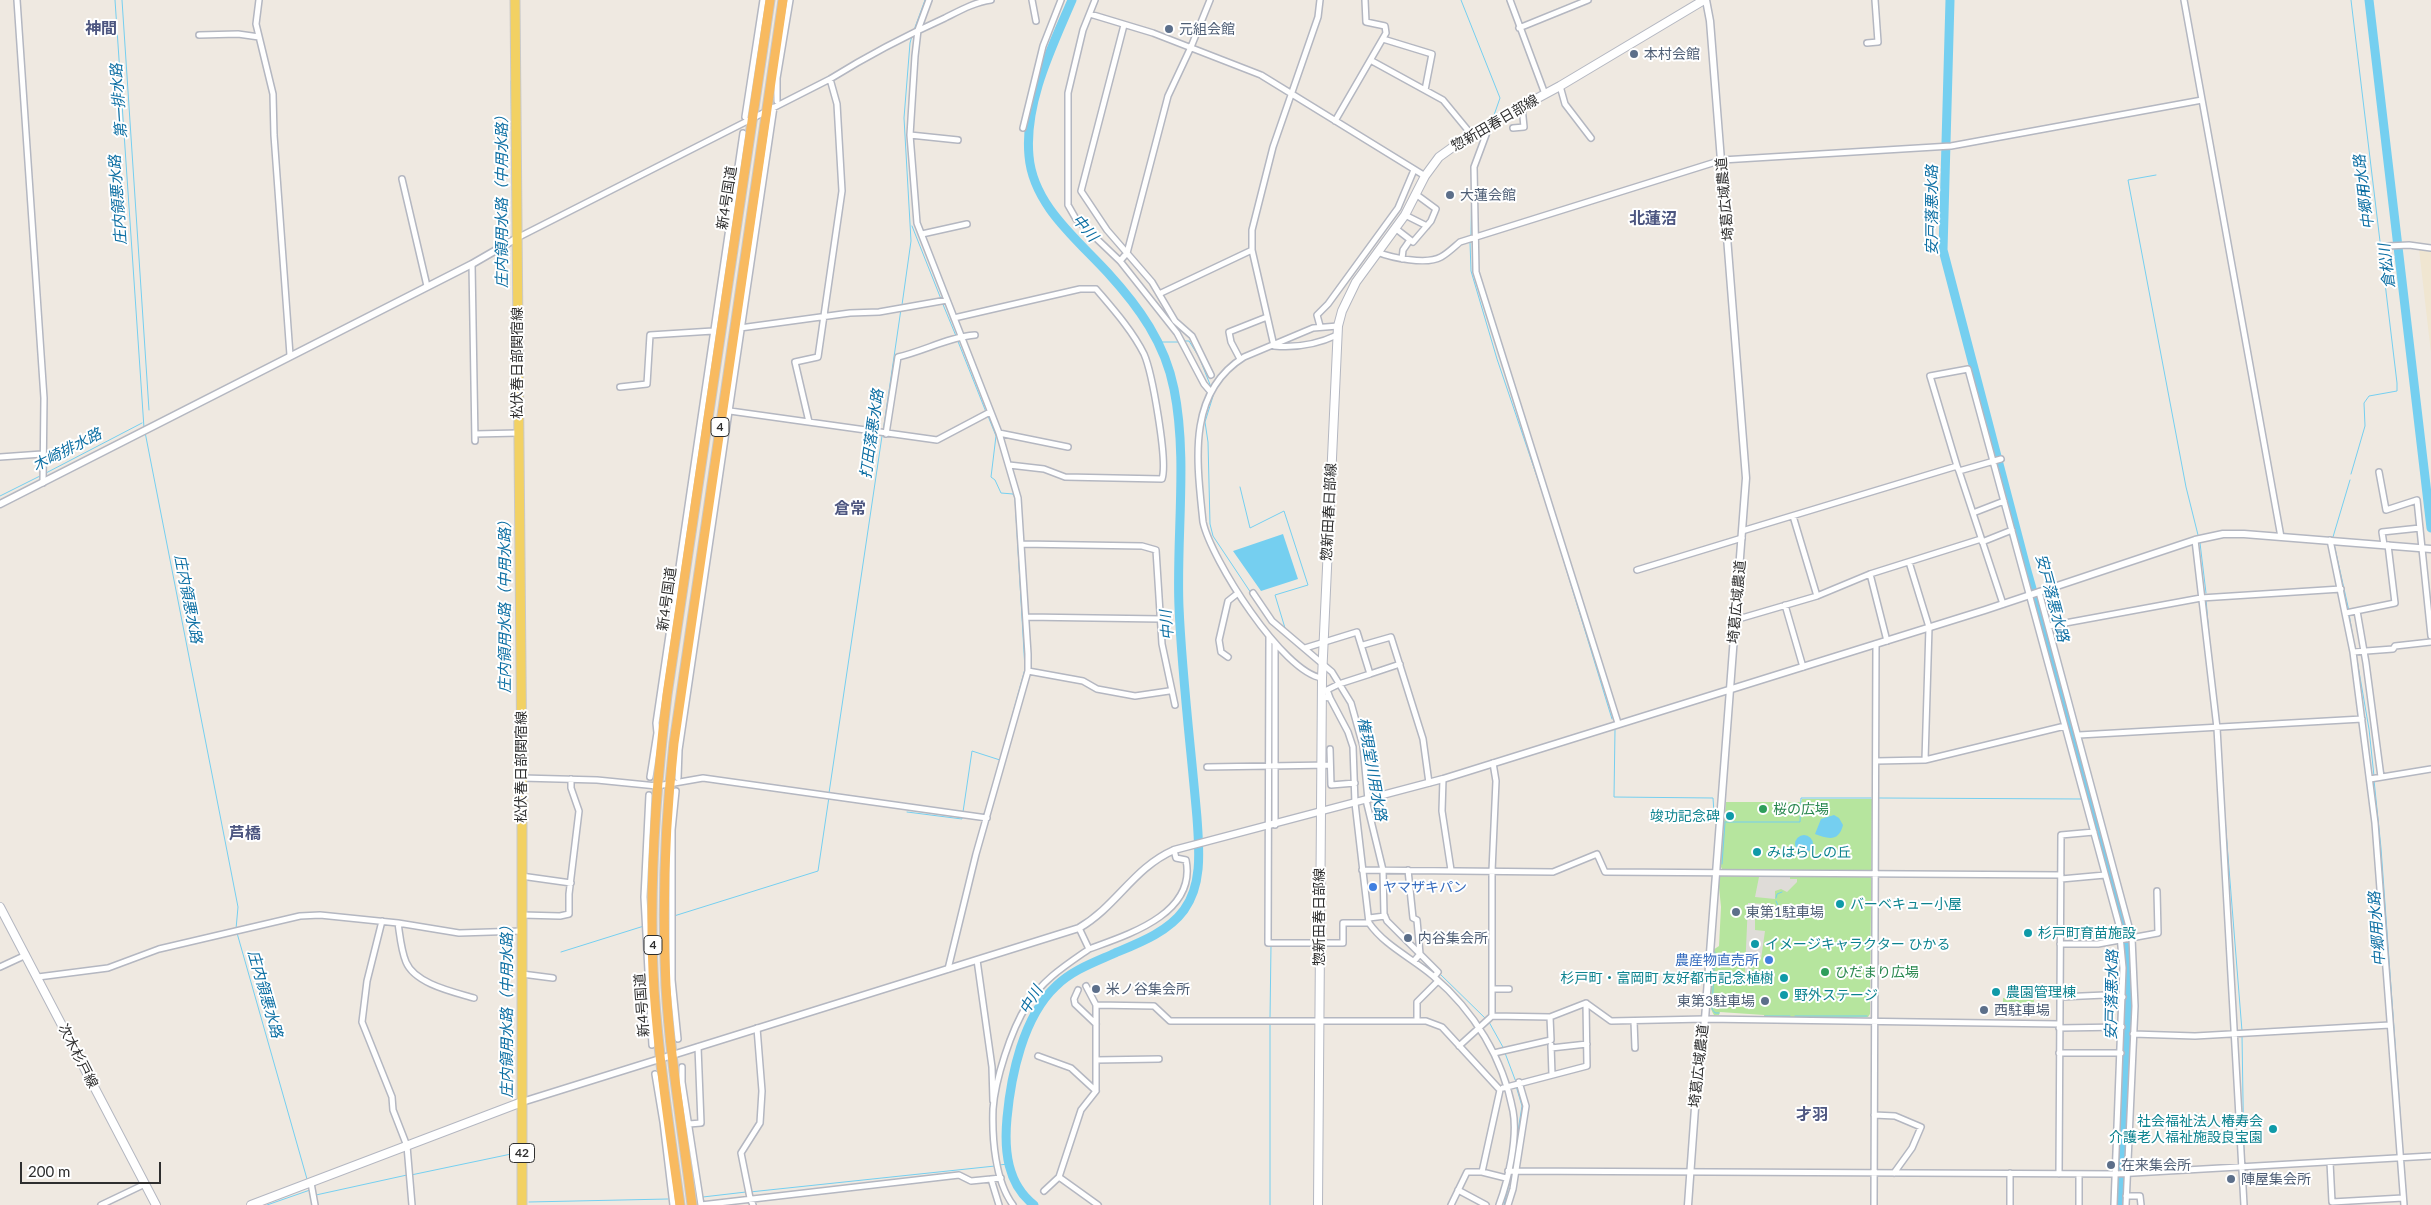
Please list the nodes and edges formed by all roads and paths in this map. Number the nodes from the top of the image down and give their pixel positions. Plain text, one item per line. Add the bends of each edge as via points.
1 (17, 0) edge
2 (259, 0) edge
3 (515, 0) edge
4 (763, 0) edge
5 (770, 0) edge
6 (783, 0) edge
7 (790, 0) edge
8 (929, 0) edge
9 (991, 0) edge
10 (1032, 0) edge
11 (1061, 0) edge
12 (1095, 0) edge
13 (1210, 0) edge
14 (1320, 0) edge
15 (1365, 0) edge
16 (1510, 0) edge
17 (1588, 0) edge
18 (1705, 0) edge
19 (1875, 0) edge
20 (2184, 0) edge
21 (1090, 14) junction
22 (1036, 20) dead end
23 (1124, 25) junction
24 (1519, 28) junction
25 (918, 30) junction
26 (200, 35) dead end
27 (259, 37) junction
28 (1383, 39) junction
29 (1867, 43) dead end
30 (1192, 47) junction
31 (1372, 61) junction
32 (776, 70) junction
33 (830, 79) junction
34 (755, 82) junction
35 (1560, 86) junction
36 (1425, 90) junction
37 (1291, 94) junction
38 (1545, 94) junction
39 (2202, 100) junction
40 (777, 101) dead end
41 (1522, 107) junction
42 (770, 109) junction
43 (749, 117) junction
44 (1335, 121) junction
45 (1488, 124) junction
46 (1023, 128) dead end
47 (1513, 128) dead end
48 (743, 133) dead end
49 (1471, 134) junction
50 (910, 135) junction
51 (1591, 138) dead end
52 (958, 140) dead end
53 (1722, 160) junction
54 (743, 162) junction
55 (1414, 170) junction
56 (1425, 176) junction
57 (402, 179) dead end
58 (1416, 195) junction
59 (1405, 214) junction
60 (967, 224) dead end
61 (1427, 226) junction
62 (1395, 228) junction
63 (922, 234) junction
64 (517, 238) junction
65 (1475, 238) junction
66 (1410, 240) junction
67 (2388, 246) dead end
68 (2431, 248) edge
69 (1252, 250) junction
70 (1377, 252) junction
71 (1127, 253) junction
72 (1402, 259) junction
73 (1120, 261) junction
74 (472, 264) junction
75 (427, 286) junction
76 (1159, 294) junction
77 (947, 300) junction
78 (824, 317) junction
79 (1267, 317) junction
80 (954, 318) junction
81 (1320, 326) junction
82 (1338, 326) junction
83 (738, 328) junction
84 (713, 331) junction
85 (975, 335) dead end
86 (1337, 335) junction
87 (961, 336) junction
88 (1274, 346) junction
89 (290, 355) junction
90 (1240, 359) junction
91 (1210, 375) dead end
92 (620, 388) dead end
93 (1210, 391) junction
94 (730, 411) junction
95 (990, 412) junction
96 (809, 422) junction
97 (518, 433) junction
98 (998, 433) junction
99 (475, 434) junction
100 (886, 434) junction
101 (475, 441) dead end
102 (1068, 447) dead end
103 (42, 454) junction
104 (0, 457) edge
105 (2001, 459) dead end
106 (1993, 461) junction
107 (1009, 465) junction
108 (1958, 468) junction
109 (2380, 472) dead end
110 (43, 483) junction
111 (2004, 501) junction
112 (0, 504) edge
113 (1972, 513) junction
114 (1793, 516) junction
115 (2420, 528) junction
116 (2012, 530) junction
117 (1742, 534) junction
118 (2281, 537) junction
119 (1981, 540) junction
120 (2195, 540) junction
121 (2330, 540) junction
122 (1022, 544) junction
123 (2386, 545) junction
124 (2422, 548) junction
125 (2431, 549) edge
126 (1909, 562) junction
127 (1637, 570) dead end
128 (1870, 574) junction
129 (2341, 589) junction
130 (2039, 592) junction
131 (1238, 593) junction
132 (1253, 593) dead end
133 (2030, 595) junction
134 (1817, 596) junction
135 (2201, 598) junction
136 (2003, 604) junction
137 (1785, 605) junction
138 (2356, 611) junction
139 (2346, 613) junction
140 (1026, 617) junction
141 (1161, 619) junction
142 (1735, 620) junction
143 (2049, 626) junction
144 (1929, 627) junction
145 (2431, 636) edge
146 (1269, 638) junction
147 (1887, 641) junction
148 (1324, 642) junction
149 (2431, 642) edge
150 (1275, 643) junction
151 (1876, 644) junction
152 (1363, 645) junction
153 (1305, 648) junction
154 (2364, 651) junction
155 (2353, 652) junction
156 (1228, 657) dead end
157 (1400, 664) junction
158 (1803, 667) junction
159 (1322, 668) junction
160 (1028, 671) junction
161 (1370, 674) junction
162 (1338, 685) junction
163 (1729, 689) junction
164 (1169, 691) dead end
165 (1322, 697) junction
166 (1330, 698) junction
167 (1174, 705) dead end
168 (2362, 719) junction
169 (1618, 723) junction
170 (2065, 726) junction
171 (2217, 728) junction
172 (2079, 735) junction
173 (658, 742) junction
174 (677, 743) junction
175 (1330, 749) dead end
176 (1925, 760) junction
177 (1876, 761) junction
178 (1493, 763) junction
179 (1268, 764) junction
180 (1275, 764) junction
181 (1320, 765) junction
182 (1330, 765) junction
183 (1207, 767) dead end
184 (2431, 770) edge
185 (650, 777) dead end
186 (2381, 777) junction
187 (522, 778) junction
188 (678, 778) dead end
189 (571, 779) junction
190 (1443, 779) junction
191 (2370, 779) junction
192 (1355, 783) junction
193 (1429, 783) junction
194 (657, 786) junction
195 (672, 788) junction
196 (649, 794) dead end
197 (1366, 800) junction
198 (1355, 803) junction
199 (1320, 813) junction
200 (987, 818) junction
201 (1271, 826) junction
202 (651, 832) junction
203 (2094, 832) junction
204 (1176, 850) junction
205 (1362, 870) junction
206 (1383, 870) junction
207 (1408, 870) junction
208 (1451, 870) junction
209 (1492, 870) junction
210 (1715, 872) junction
211 (1875, 874) junction
212 (2105, 875) junction
213 (521, 876) junction
214 (2061, 877) junction
215 (571, 883) junction
216 (2156, 891) dead end
217 (0, 907) edge
218 (522, 915) junction
219 (1385, 916) junction
220 (382, 921) junction
221 (1369, 921) junction
222 (398, 923) junction
223 (1079, 928) junction
224 (522, 931) junction
225 (2131, 938) junction
226 (2122, 940) junction
227 (1318, 943) junction
228 (2060, 944) junction
229 (1089, 950) junction
230 (1420, 954) junction
231 (26, 955) junction
232 (977, 960) junction
233 (1414, 961) junction
234 (0, 967) edge
235 (948, 969) junction
236 (522, 974) junction
237 (38, 977) junction
238 (553, 978) dead end
239 (1436, 979) junction
240 (1086, 986) dead end
241 (670, 987) junction
242 (1492, 989) junction
243 (1508, 989) dead end
244 (652, 990) junction
245 (1078, 990) dead end
246 (2060, 997) junction
247 (2123, 997) junction
248 (474, 998) dead end
249 (1586, 1003) junction
250 (1096, 1005) junction
251 (1492, 1016) junction
252 (1550, 1017) junction
253 (1705, 1019) junction
254 (1319, 1021) junction
255 (1417, 1021) junction
256 (1634, 1021) junction
257 (1875, 1021) junction
258 (1096, 1024) junction
259 (2390, 1025) junction
260 (1479, 1026) junction
261 (2060, 1026) junction
262 (2122, 1027) junction
263 (757, 1028) junction
264 (2234, 1033) junction
265 (2133, 1034) junction
266 (678, 1039) dead end
267 (1551, 1040) junction
268 (1587, 1044) junction
269 (652, 1045) dead end
270 (1459, 1046) junction
271 (698, 1047) junction
272 (1551, 1048) junction
273 (1635, 1048) dead end
274 (1494, 1052) junction
275 (2059, 1053) junction
276 (2121, 1053) junction
277 (672, 1055) junction
278 (1038, 1056) dead end
279 (660, 1059) junction
280 (1159, 1059) dead end
281 (1096, 1060) junction
282 (682, 1067) dead end
283 (655, 1074) dead end
284 (1552, 1075) junction
285 (1519, 1082) junction
286 (1506, 1087) junction
287 (680, 1090) junction
288 (1500, 1090) junction
289 (1096, 1091) junction
290 (522, 1102) junction
291 (993, 1109) junction
292 (665, 1114) junction
293 (1874, 1116) junction
294 (689, 1124) junction
295 (407, 1146) junction
296 (2431, 1156) edge
297 (2400, 1158) junction
298 (2330, 1162) junction
299 (2241, 1167) junction
300 (1508, 1171) junction
301 (1516, 1171) junction
302 (1482, 1172) junction
303 (1690, 1172) junction
304 (1874, 1173) junction
305 (1894, 1173) junction
306 (2010, 1173) junction
307 (2058, 1174) junction
308 (2079, 1174) junction
309 (2117, 1174) junction
310 (2126, 1174) junction
311 (1059, 1177) junction
312 (1001, 1178) junction
313 (1506, 1178) junction
314 (991, 1179) junction
315 (311, 1183) junction
316 (145, 1184) junction
317 (1458, 1190) junction
318 (1044, 1191) dead end
319 (2126, 1196) junction
320 (750, 1198) junction
321 (2403, 1198) junction
322 (102, 1205) edge
323 (156, 1205) edge
324 (251, 1205) edge
325 (315, 1205) edge
326 (412, 1205) edge
327 (522, 1205) edge
328 (673, 1205) edge
329 (680, 1205) edge
330 (692, 1205) edge
331 (701, 1205) edge
332 (753, 1205) edge
333 (999, 1205) edge
334 (1013, 1205) edge
335 (1098, 1205) edge
336 (1318, 1205) edge
337 (1451, 1205) edge
338 (1486, 1205) edge
339 (1500, 1205) edge
340 (1508, 1205) edge
341 (1688, 1205) edge
342 (1874, 1205) edge
343 (2010, 1205) edge
344 (2079, 1205) edge
345 (2114, 1205) edge
346 (2126, 1205) edge
347 (2141, 1205) edge
348 (2244, 1205) edge
349 (2404, 1205) edge

1 - 103 street via 44,398
2 - 27 street via 256,24
3 - 64 main road, 松伏春日部関宿線 / 42
4 - 34 street
5 - 34 highway, 新4号国道 / 4
6 - 32 highway, 新4号国道 / 4
7 - 32 street
8 - 25 street
9 - 25 street
10 - 22 street
11 - 46 street via 1044,46
12 - 21 street
13 - 30 street
14 - 37 street via 1318,17
15 - 28 street via 1366,22 1385,26
16 - 24 street
17 - 24 street
18 - 35 main road, 惣新田春日部線
18 - 53 street, 埼葛広域農道 via 1710,21
19 - 29 street via 1878,42
20 - 39 street
21 - 23 street
21 - 73 street via 1068,93 1068,205 1076,219
23 - 30 street
23 - 71 street via 1081,191
24 - 38 street
25 - 33 street
25 - 50 street
26 - 27 street
27 - 89 street via 274,94 274,143
28 - 31 street
28 - 36 street via 1432,54
30 - 37 street via 1261,75
30 - 71 street via 1168,96
31 - 36 street
31 - 44 street
32 - 40 street
32 - 42 highway, 新4号国道 / 4
33 - 42 street
33 - 78 street via 837,104 842,191
34 - 43 highway, 新4号国道 / 4
35 - 38 main road, 惣新田春日部線
35 - 51 street via 1566,104
36 - 49 street via 1443,100
37 - 44 street
37 - 69 street via 1273,146 1254,221
38 - 41 main road, 惣新田春日部線
39 - 53 street via 1951,146
39 - 118 street
41 - 45 main road, 惣新田春日部線
41 - 47 street via 1524,127
42 - 43 street
42 - 83 highway, 新4号国道 / 4
43 - 54 highway, 新4号国道 / 4
43 - 64 street
44 - 55 street
45 - 49 main road, 惣新田春日部線
45 - 65 street via 1474,168
48 - 54 street
49 - 56 main road, 惣新田春日部線 via 1439,157
50 - 52 street
50 - 63 street via 917,223
53 - 65 street
53 - 117 street, 埼葛広域農道 via 1746,478
54 - 84 street via 728,223
54 - 173 highway, 新4号国道 / 4
55 - 56 street
55 - 81 street via 1388,223 1317,315
56 - 58 main road, 惣新田春日部線
57 - 75 street
58 - 59 main road, 惣新田春日部線
58 - 61 street via 1436,209
59 - 61 street
59 - 62 main road, 惣新田春日部線
60 - 63 street
61 - 66 street via 1413,242
62 - 66 street
62 - 70 main road, 惣新田春日部線
63 - 77 street
64 - 74 street
64 - 97 main road, 松伏春日部関宿線 / 42
65 - 72 street via 1460,242 1441,258
65 - 169 street via 1476,272
66 - 72 street via 1403,250
67 - 68 street
69 - 76 street
69 - 79 street
70 - 72 street
70 - 82 main road, 惣新田春日部線 via 1356,282
71 - 73 street
71 - 76 street
73 - 93 street via 1177,333
74 - 75 street
74 - 99 street
75 - 89 street
76 - 91 street via 1175,321 1192,336
77 - 78 street via 880,312
77 - 80 street
78 - 83 street
78 - 96 street via 818,357 795,362
79 - 88 street
79 - 90 street via 1229,332
80 - 87 street
80 - 107 street via 1080,289 1096,289 1144,354 1161,444 1162,479 1064,477 1044,469
81 - 82 street
81 - 88 street
82 - 86 main road, 惣新田春日部線
83 - 94 street
83 - 174 highway, 新4号国道 / 4
84 - 92 street via 650,335 647,384
84 - 173 street via 656,723
85 - 87 street
86 - 88 street via 1298,347
86 - 148 main road, 惣新田春日部線
87 - 95 street
87 - 100 street via 898,356
88 - 90 street
89 - 110 street
90 - 93 street via 1221,375
93 - 131 street via 1199,423 1198,437 1203,522 1206,535
94 - 96 street
94 - 174 street
95 - 98 street
95 - 100 street via 938,440
96 - 100 street
97 - 99 street
97 - 187 main road, 松伏春日部関宿線 / 42
98 - 102 street
98 - 107 street
99 - 101 street
103 - 104 street
103 - 110 street
105 - 106 street
106 - 108 street
106 - 108 street via 1968,369 1930,376
106 - 111 street
107 - 122 street via 1018,498
108 - 113 street
108 - 114 street
109 - 115 street via 2386,510 2417,500
110 - 112 street
111 - 113 street
111 - 116 street
113 - 119 street
114 - 117 street
114 - 134 street
115 - 123 street via 2382,532
115 - 124 street
116 - 119 street
116 - 133 street
117 - 127 street
117 - 142 street, 埼葛広域農道
118 - 120 street via 2223,534
118 - 121 street
119 - 126 street
119 - 136 street
120 - 130 street
120 - 135 street
121 - 123 street
121 - 129 street
122 - 140 street
122 - 141 street via 1142,546 1156,550
123 - 124 street
123 - 138 street via 2395,603
124 - 125 street
124 - 145 street
126 - 128 street
126 - 144 street
128 - 134 street
128 - 147 street
129 - 135 street
129 - 139 street
130 - 133 street
130 - 143 street
131 - 146 street
131 - 156 street via 1228,601 1219,640 1221,652
132 - 153 street via 1272,620
133 - 136 street
133 - 170 street
134 - 137 street
135 - 143 street
135 - 171 street
136 - 144 street
137 - 142 street
137 - 158 street
138 - 139 street
138 - 154 street
139 - 155 street
140 - 141 street
140 - 160 street
141 - 167 street via 1162,644
142 - 163 street, 埼葛広域農道
143 - 172 street
144 - 147 street
144 - 176 street
146 - 150 street
146 - 179 street
147 - 151 street
148 - 152 street via 1357,632
148 - 153 street
148 - 159 main road, 惣新田春日部線
149 - 154 street
150 - 159 street via 1312,676
150 - 180 street
151 - 158 street
151 - 177 street
152 - 157 street via 1391,636
152 - 161 street
153 - 159 street
154 - 155 street
154 - 186 street
155 - 168 street
157 - 161 street
157 - 193 street via 1423,739
158 - 163 street
159 - 162 street
159 - 165 main road, 惣新田春日部線
160 - 164 street via 1084,681 1098,689 1135,696
160 - 200 street
161 - 162 street
162 - 166 street via 1327,690
162 - 197 street via 1351,703 1357,720 1366,765
163 - 169 street
163 - 210 street, 埼葛広域農道
165 - 166 street
165 - 181 main road, 惣新田春日部線
166 - 192 street via 1348,732
168 - 171 street
168 - 191 street
169 - 178 street
170 - 176 street
170 - 203 street
171 - 172 street
171 - 264 street
172 - 225 street
173 - 185 street
173 - 194 highway, 新4号国道 / 4
174 - 188 street
174 - 195 highway, 新4号国道 / 4
175 - 182 street
176 - 177 street
177 - 211 street
178 - 190 street
178 - 209 street via 1496,781
179 - 180 street
179 - 183 street
179 - 201 street
180 - 181 street
180 - 201 street
181 - 182 street
181 - 199 main road, 惣新田春日部線
182 - 192 street via 1331,785
184 - 186 street
186 - 191 street
187 - 189 street
187 - 213 main road, 松伏春日部関宿線 / 42
189 - 194 street
189 - 215 street via 579,811
190 - 193 street
190 - 208 street via 1442,811
191 - 259 street
192 - 198 street
193 - 197 street
194 - 195 street
194 - 202 highway, 新4号国道 / 4
195 - 200 street via 703,778
195 - 241 highway, 新4号国道 / 4 via 664,897
196 - 202 street
197 - 198 street
197 - 206 street
198 - 199 street
198 - 205 street
199 - 201 street
199 - 227 main road, 惣新田春日部線
200 - 235 street
201 - 204 street
201 - 227 street via 1268,943
202 - 244 highway, 新4号国道 / 4
203 - 212 street
203 - 214 street via 2061,835
204 - 223 street via 1157,858 1096,918
204 - 229 street via 1176,858 1186,860 1187,865 1186,884 1181,896 1140,931
205 - 206 street
205 - 221 street
206 - 207 street
206 - 219 street
207 - 208 street
207 - 230 street
208 - 209 street
209 - 210 street via 1553,872 1597,854 1605,872
209 - 242 street
210 - 211 street
210 - 253 street, 埼葛広域農道
211 - 214 street
211 - 257 street
212 - 214 street
212 - 226 street
213 - 215 street
213 - 218 main road, 松伏春日部関宿線 / 42
214 - 228 street
215 - 218 street via 569,914
216 - 225 street via 2158,933
217 - 231 main road, 次木杉戸線
218 - 224 main road, 松伏春日部関宿線 / 42
219 - 221 street
219 - 230 street via 1392,928
220 - 222 street
220 - 237 street via 300,916 158,949 108,968
220 - 295 street via 367,981 362,1022 392,1097 393,1110
221 - 227 street via 1343,923 1343,943
221 - 233 street via 1378,936
222 - 224 street via 459,933
222 - 248 street via 406,963 416,973 428,983
223 - 229 street
223 - 232 street
224 - 236 main road, 松伏春日部関宿線 / 42
225 - 226 street
225 - 265 street
226 - 228 street
226 - 247 street
227 - 254 main road, 惣新田春日部線
228 - 246 street
229 - 291 street via 1052,976 1027,1005 1009,1048
230 - 233 street
230 - 239 street via 1438,972
231 - 234 street
231 - 237 main road, 次木杉戸線
232 - 235 street
232 - 291 street via 992,1067
233 - 239 street
235 - 263 street
236 - 238 street
236 - 290 main road, 松伏春日部関宿線 / 42
237 - 316 main road, 次木杉戸線
239 - 255 street via 1417,1002
239 - 260 street
240 - 250 street
241 - 266 street
241 - 277 highway, 新4号国道 / 4
242 - 243 street
242 - 251 street
244 - 269 street
244 - 279 highway, 新4号国道 / 4
245 - 258 street via 1075,1004
246 - 247 street
246 - 261 street
247 - 262 street
249 - 252 street
249 - 256 street via 1611,1021
249 - 268 street
250 - 254 street via 1154,1006 1170,1021
250 - 258 street
251 - 252 street
251 - 260 street
252 - 267 street
253 - 256 street
253 - 257 street
253 - 303 street, 埼葛広域農道 via 1696,1085
254 - 255 street
254 - 336 main road, 惣新田春日部線
255 - 270 street via 1442,1028
256 - 273 street
257 - 261 street
257 - 293 street
258 - 281 street
259 - 264 street
259 - 297 street
260 - 270 street
260 - 274 street
261 - 262 street
261 - 275 street
262 - 276 street
263 - 271 street
263 - 320 street via 762,1091 760,1123 741,1153
264 - 265 street via 2195,1036
264 - 299 street
265 - 310 street
267 - 272 street
267 - 274 street
268 - 272 street
268 - 284 street via 1587,1066
270 - 288 street
271 - 277 street
271 - 294 street via 701,1123
272 - 284 street
274 - 286 street
275 - 276 street
275 - 307 street
276 - 309 street
277 - 279 street
277 - 287 highway, 新4号国道 / 4
278 - 289 street via 1071,1068
279 - 290 street
279 - 292 highway, 新4号国道 / 4
280 - 281 street
281 - 289 street
282 - 287 street
283 - 292 street
284 - 285 street
285 - 286 street
285 - 301 street via 1526,1106
286 - 288 street
286 - 300 street via 1514,1128
287 - 294 street
287 - 330 highway, 新4号国道 / 4
288 - 302 street
289 - 311 street via 1081,1110
290 - 295 main road
290 - 327 main road, 松伏春日部関宿線 / 42
291 - 312 street
292 - 328 street
292 - 329 highway, 新4号国道 / 4
293 - 304 street
293 - 305 street via 1895,1116 1920,1127 1912,1148
294 - 331 street
295 - 315 main road
295 - 326 street
296 - 297 street
297 - 298 street
297 - 321 street
298 - 299 street
298 - 321 street via 2332,1202
299 - 310 street
299 - 348 street
300 - 301 street
300 - 313 street
301 - 303 street
301 - 340 street
302 - 313 street
302 - 317 street via 1467,1172
303 - 304 street
303 - 341 street, 埼葛広域農道
304 - 305 street
304 - 342 street
305 - 306 street
306 - 307 street
306 - 343 street
307 - 308 street
308 - 309 street
308 - 344 street
309 - 310 street
309 - 345 street
310 - 319 street
311 - 318 street
311 - 335 street
312 - 314 street
312 - 334 street
313 - 339 street
314 - 320 street via 971,1181 960,1175
314 - 333 street
315 - 324 main road
315 - 325 street
316 - 322 street
316 - 323 main road, 次木杉戸線
317 - 337 street
317 - 338 street
319 - 346 street
319 - 347 street via 2140,1196
320 - 331 street
320 - 332 street
321 - 349 street

